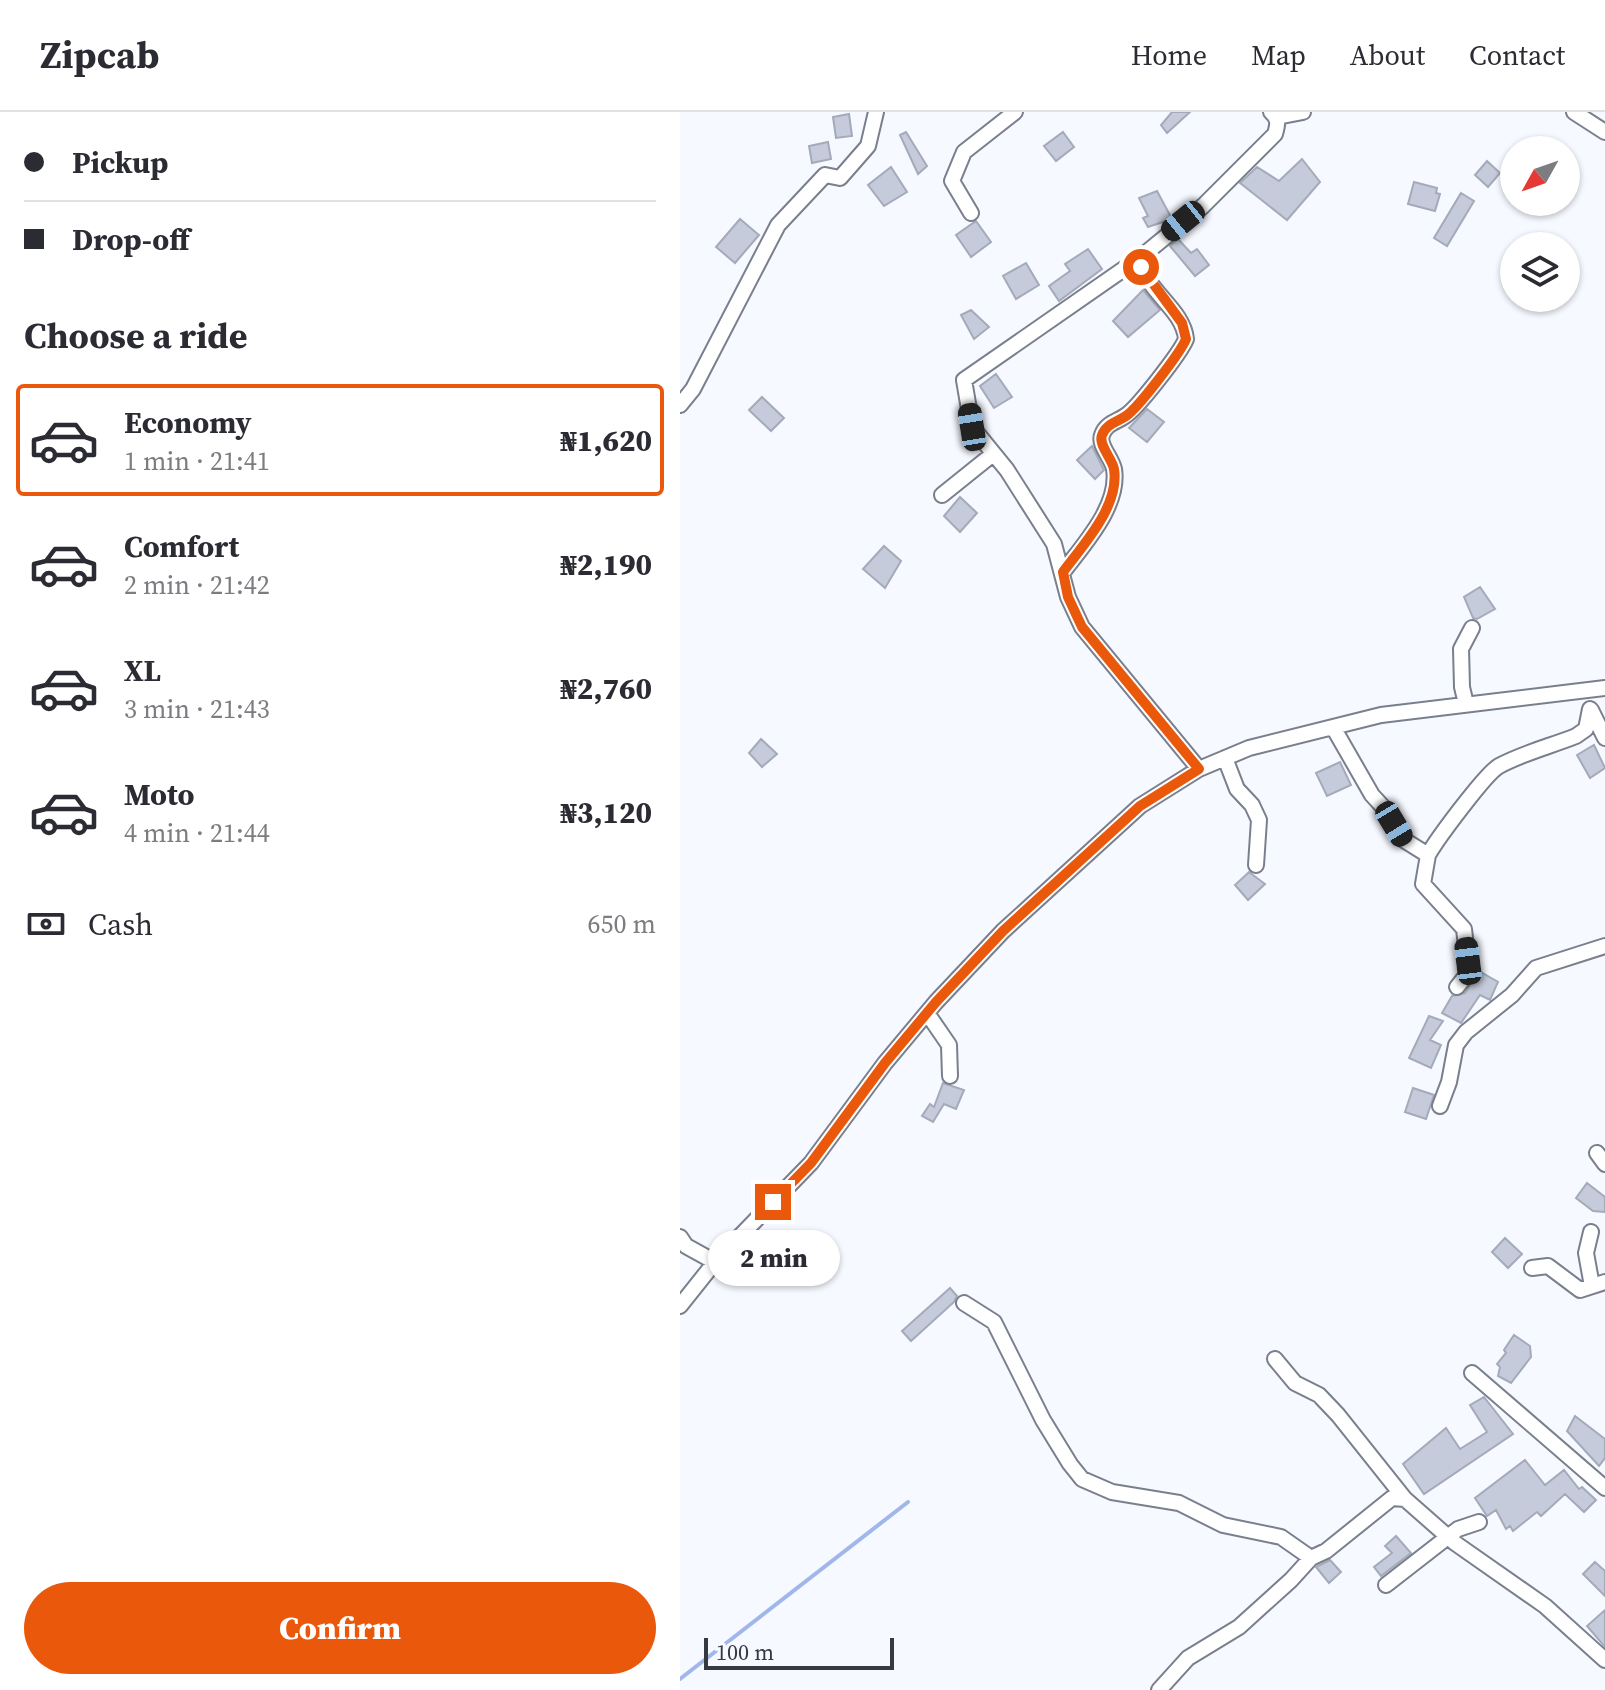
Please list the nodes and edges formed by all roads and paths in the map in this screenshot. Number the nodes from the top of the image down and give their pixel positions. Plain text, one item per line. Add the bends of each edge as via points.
1 (876, 112) edge
2 (1015, 112) edge
3 (1303, 112) edge
4 (1574, 112) edge
5 (1274, 115) edge
6 (1605, 132) edge
7 (971, 213) dead end
8 (1141, 257) junction
9 (680, 405) edge
10 (993, 454) junction
11 (942, 495) dead end
12 (1063, 572) junction
13 (1472, 628) dead end
14 (1598, 689) edge
15 (1466, 704) junction
16 (1590, 709) junction
17 (1333, 727) junction
18 (1605, 738) edge
19 (1225, 758) junction
20 (1199, 769) junction
21 (1428, 855) junction
22 (1256, 865) dead end
23 (1605, 946) edge
24 (1457, 987) dead end
25 (927, 1013) junction
26 (950, 1076) dead end
27 (1440, 1106) dead end
28 (1591, 1232) dead end
29 (680, 1237) edge
30 (715, 1262) junction
31 (1532, 1268) dead end
32 (1598, 1284) edge
33 (964, 1303) dead end
34 (680, 1306) edge
35 (1275, 1359) dead end
36 (1472, 1373) dead end
37 (1605, 1488) edge
38 (1405, 1499) junction
39 (1479, 1522) dead end
40 (1448, 1538) junction
41 (1311, 1558) junction
42 (1386, 1585) dead end
43 (1605, 1660) edge
44 (1159, 1690) edge

1 - 9 street via 868,146 840,178 825,175 778,225
2 - 7 street via 964,152 952,181
3 - 5 street
4 - 6 street
5 - 8 street via 1275,134 1203,206
8 - 10 street via 964,380 972,427
8 - 12 street via 1144,273 1182,323 1186,339 1132,410 1103,433 1115,473 1112,490 1105,512
10 - 11 street
10 - 12 street via 1036,513
12 - 20 street via 1082,627
13 - 15 street via 1461,649
14 - 15 street
14 - 16 street
15 - 17 street
16 - 18 street
16 - 21 street via 1586,729 1576,736 1495,768
17 - 19 street
17 - 21 street via 1404,840
19 - 20 street
19 - 22 street via 1237,789 1259,820
20 - 25 street via 1140,806 1003,931
21 - 24 street via 1423,884 1464,929 1469,972
23 - 27 street via 1536,968 1466,1032 1456,1045
25 - 26 street via 949,1045
25 - 30 street via 811,1163
28 - 32 street via 1586,1253
29 - 30 street
30 - 34 street
31 - 32 street via 1548,1266 1580,1290
33 - 41 street via 994,1322 1043,1420 1082,1479 1112,1492 1179,1503 1223,1525 1281,1537
35 - 38 street via 1295,1383 1319,1395 1338,1415
36 - 37 street
38 - 40 street
38 - 41 street via 1392,1498
39 - 40 street
40 - 42 street
40 - 43 street via 1545,1606
41 - 44 street via 1239,1627 1188,1658

